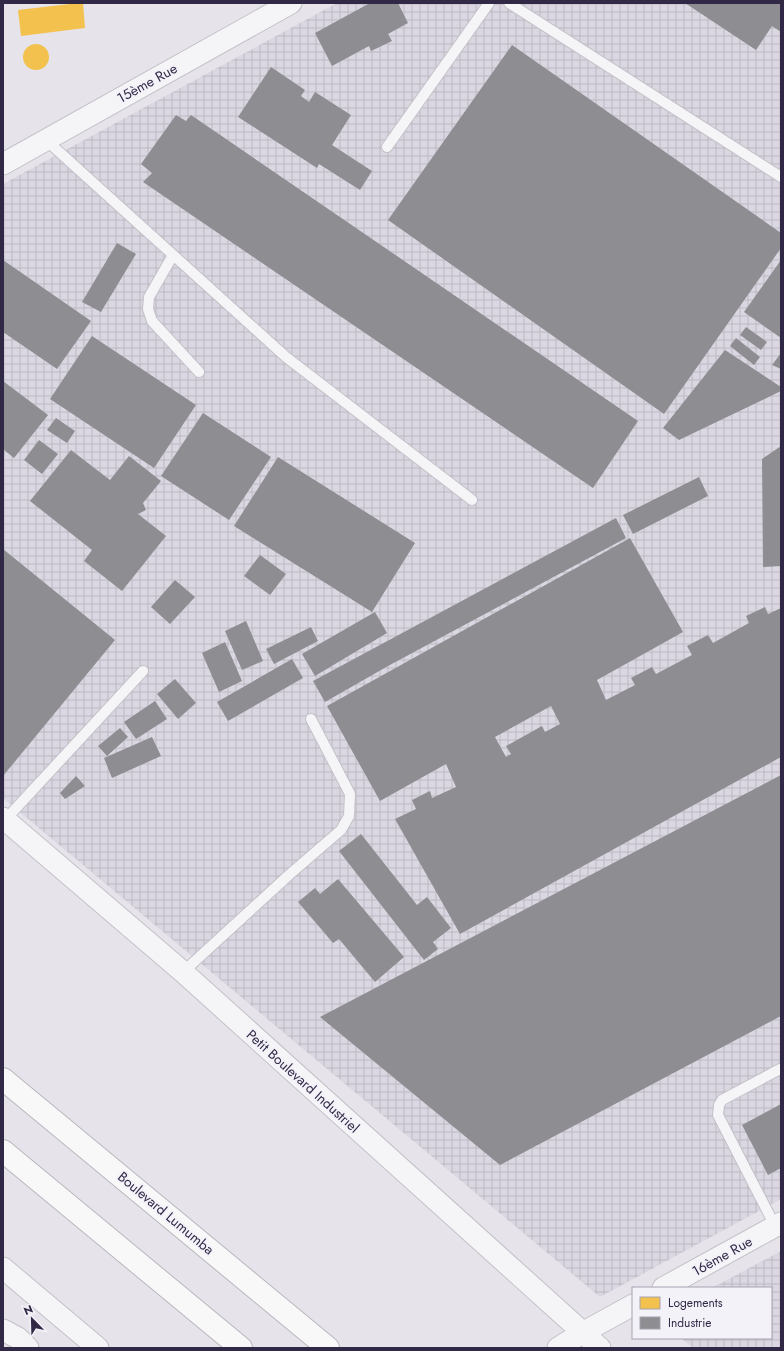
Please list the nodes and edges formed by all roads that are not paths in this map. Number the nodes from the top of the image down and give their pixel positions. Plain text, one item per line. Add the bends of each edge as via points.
1 (292, 3) edge
2 (489, 3) edge
3 (509, 3) edge
4 (46, 140) junction
5 (387, 147) dead end
6 (3, 164) edge
7 (781, 177) edge
8 (173, 255) junction
9 (199, 372) dead end
10 (472, 500) dead end
11 (143, 672) dead end
12 (311, 719) dead end
13 (4, 819) edge
14 (183, 972) junction
15 (780, 1069) dead end
16 (3, 1079) edge
17 (3, 1151) edge
18 (778, 1225) edge
19 (3, 1268) edge
20 (665, 1287) edge
21 (632, 1306) edge
22 (3, 1330) edge
23 (582, 1333) junction
24 (28, 1348) edge
25 (98, 1348) edge
26 (241, 1348) edge
27 (328, 1348) edge
28 (558, 1348) edge
29 (600, 1348) edge

1 - 4 street, 15ème Rue
2 - 5 lane
3 - 7 lane
4 - 6 street, 15ème Rue
4 - 8 lane
8 - 9 lane via 149,297 148,309 152,321
8 - 10 lane via 286,358
11 - 13 lane
12 - 14 lane via 350,794 349,816 341,830
13 - 14 street, Petit Boulevard Industriel
14 - 23 street, Petit Boulevard Industriel
15 - 18 lane via 722,1100 718,1115
16 - 27 highway, Boulevard Lumumba
17 - 26 highway
18 - 20 street, 16ème Rue
19 - 25 street
21 - 23 street
22 - 24 street via 18,1338
23 - 28 street
23 - 29 street, Petit Boulevard Industriel

